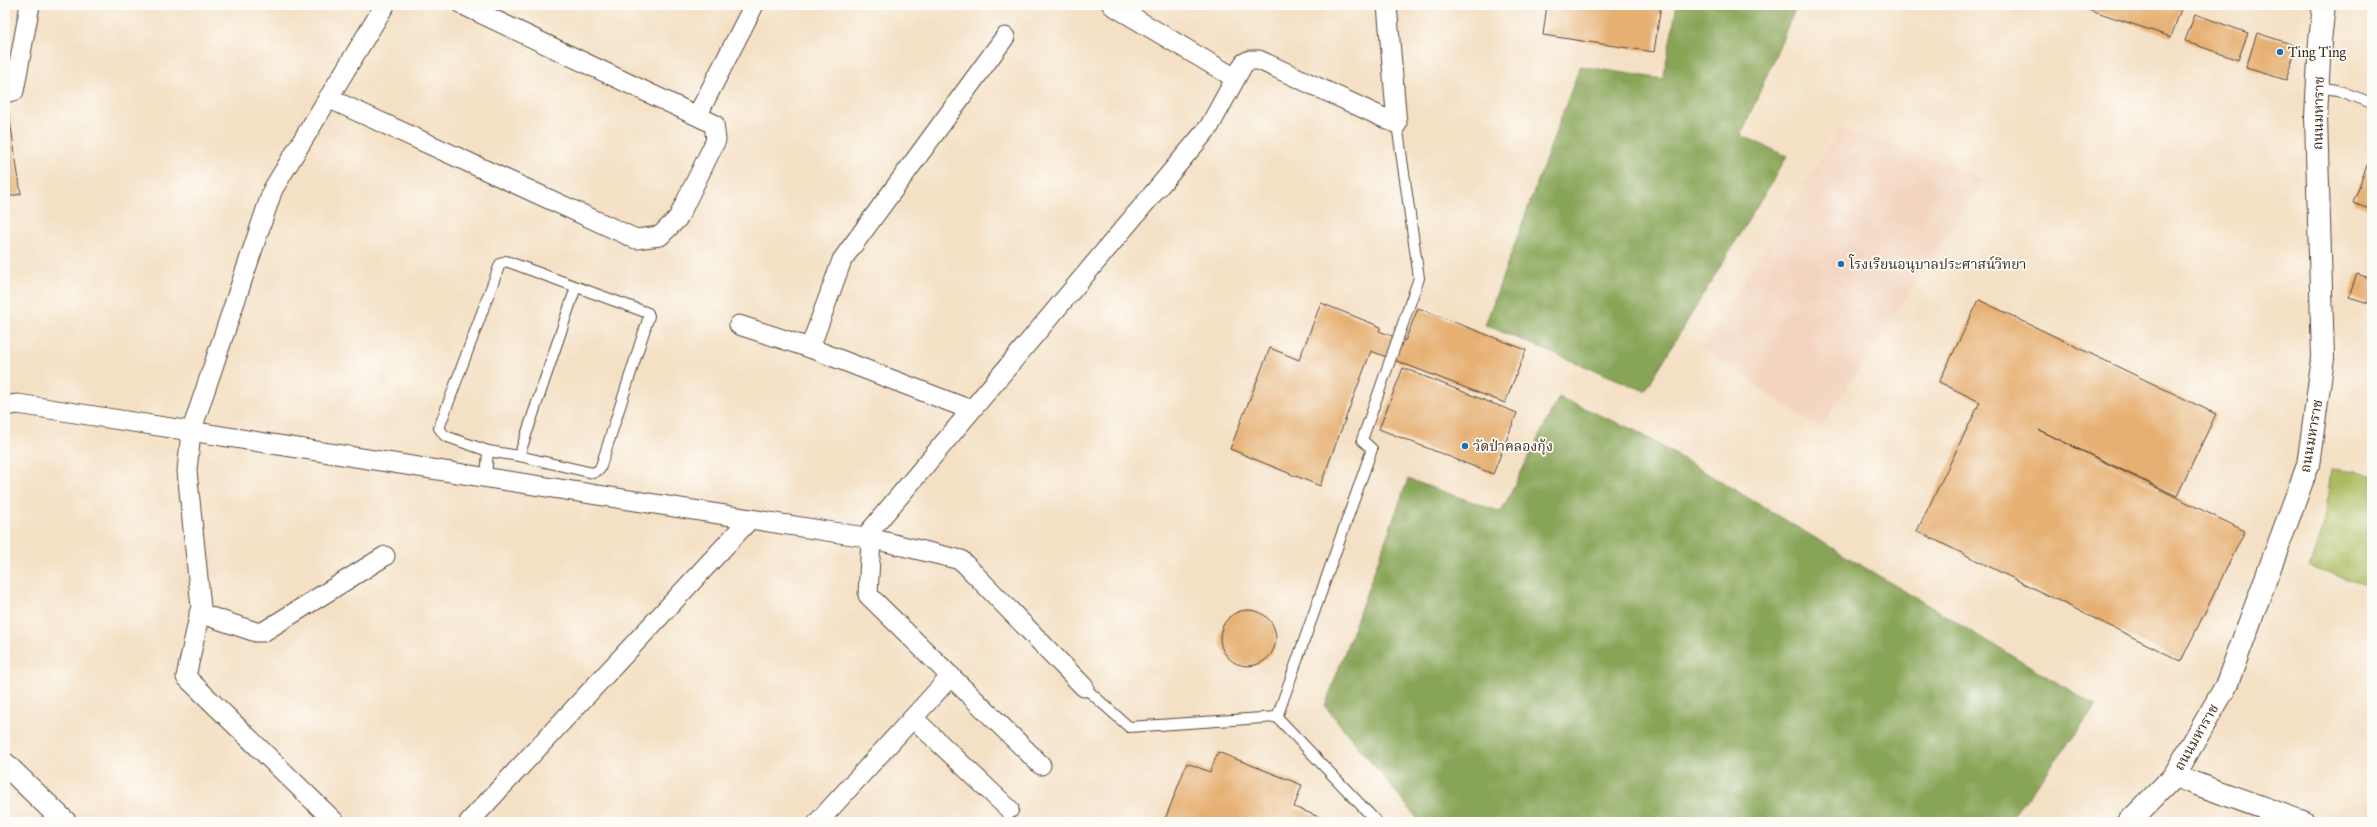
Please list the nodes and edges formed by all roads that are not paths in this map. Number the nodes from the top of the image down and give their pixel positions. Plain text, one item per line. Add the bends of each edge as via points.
1 (30, 5) edge
2 (385, 5) edge
3 (463, 5) edge
4 (754, 5) edge
5 (1112, 5) edge
6 (1387, 5) edge
7 (2324, 5) edge
8 (1005, 37) dead end
9 (1235, 78) junction
10 (2318, 87) junction
11 (5, 93) edge
12 (328, 98) junction
13 (2372, 103) edge
14 (698, 114) junction
15 (1397, 124) junction
16 (576, 287) junction
17 (739, 325) dead end
18 (810, 348) junction
19 (5, 406) edge
20 (971, 410) junction
21 (191, 432) junction
22 (488, 451) junction
23 (519, 456) junction
24 (486, 478) junction
25 (750, 519) junction
26 (868, 538) junction
27 (385, 556) dead end
28 (199, 613) junction
29 (951, 676) junction
30 (1084, 687) joint
31 (1277, 717) junction
32 (913, 718) junction
33 (5, 764) edge
34 (1041, 765) dead end
35 (2174, 776) junction
36 (1009, 809) dead end
37 (65, 822) edge
38 (336, 822) edge
39 (469, 822) edge
40 (818, 822) edge
41 (1377, 822) edge
42 (2129, 822) edge
43 (2303, 822) edge

1 - 11 street via 14,91
2 - 12 street
3 - 14 street
4 - 14 street
5 - 9 street
6 - 15 street
7 - 10 street, ถนนมหาราช
8 - 18 street via 842,260
9 - 15 street via 1244,63 1259,60
9 - 20 street via 1210,126
10 - 13 lane via 2337,90
10 - 35 street, ถนนมหาราช via 2316,116 2323,358 2308,465 2226,686
12 - 14 street via 636,239 660,236 678,218 692,190 716,140 714,124
12 - 21 street via 273,189
15 - 31 lane via 1419,278 1362,440 1372,449
16 - 22 lane via 506,261 500,264 440,428 445,436
16 - 23 lane
16 - 23 lane via 648,313 649,316 602,464 597,472 593,473
17 - 18 street
18 - 20 street
19 - 21 street via 18,404
20 - 26 street
21 - 24 street
21 - 28 street via 187,471
22 - 23 lane
22 - 24 lane
24 - 25 street
25 - 26 street
25 - 39 street
26 - 29 street via 868,596
26 - 30 street via 961,560
27 - 28 street via 264,632 256,632
28 - 38 street via 186,677
29 - 32 street
29 - 34 street
30 - 31 lane via 1128,727
31 - 41 lane
32 - 36 street
32 - 40 street
33 - 37 street
35 - 42 street, ถนนมหาราช
35 - 43 street

